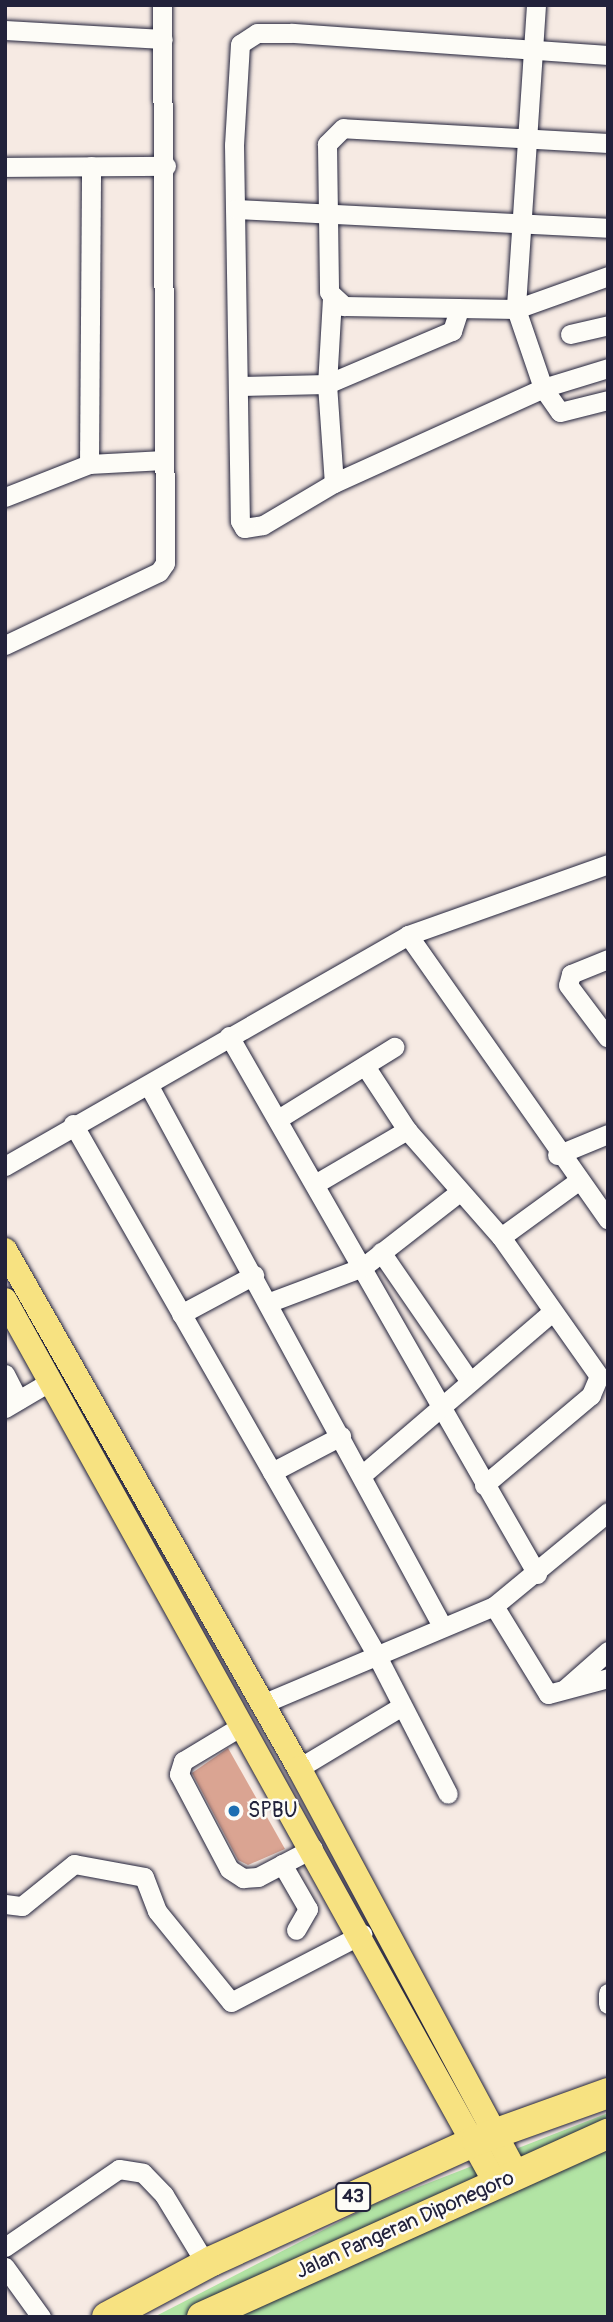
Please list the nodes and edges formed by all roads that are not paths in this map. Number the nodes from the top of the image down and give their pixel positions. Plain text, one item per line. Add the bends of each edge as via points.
1 (162, 5) edge
2 (536, 5) edge
3 (5, 30) edge
4 (163, 39) junction
5 (534, 50) junction
6 (608, 55) edge
7 (526, 138) junction
8 (608, 143) edge
9 (91, 166) junction
10 (166, 166) junction
11 (5, 167) edge
12 (236, 209) junction
13 (332, 211) junction
14 (522, 222) junction
15 (608, 229) edge
16 (608, 276) edge
17 (332, 298) junction
18 (459, 309) junction
19 (516, 309) junction
20 (608, 324) edge
21 (570, 334) dead end
22 (608, 368) edge
23 (327, 384) junction
24 (240, 386) junction
25 (543, 388) junction
26 (608, 400) edge
27 (164, 460) junction
28 (89, 464) junction
29 (334, 483) junction
30 (5, 497) edge
31 (5, 645) edge
32 (608, 864) edge
33 (408, 935) junction
34 (608, 960) edge
35 (229, 1036) junction
36 (608, 1038) edge
37 (394, 1047) dead end
38 (365, 1066) junction
39 (149, 1086) junction
40 (278, 1119) junction
41 (73, 1124) junction
42 (407, 1130) junction
43 (608, 1134) edge
44 (557, 1155) junction
45 (5, 1166) edge
46 (578, 1181) junction
47 (315, 1184) junction
48 (458, 1193) junction
49 (608, 1220) edge
50 (501, 1237) junction
51 (5, 1250) edge
52 (381, 1252) junction
53 (363, 1267) junction
54 (254, 1275) junction
55 (5, 1300) edge
56 (270, 1303) junction
57 (552, 1312) junction
58 (181, 1314) junction
59 (5, 1374) edge
60 (470, 1380) junction
61 (51, 1381) junction
62 (12, 1404) edge
63 (440, 1409) junction
64 (341, 1436) junction
65 (272, 1472) junction
66 (363, 1474) junction
67 (484, 1485) junction
68 (608, 1512) edge
69 (537, 1574) junction
70 (494, 1606) junction
71 (441, 1624) junction
72 (608, 1651) edge
73 (376, 1654) junction
74 (608, 1678) edge
75 (560, 1694) junction
76 (262, 1704) junction
77 (402, 1706) junction
78 (243, 1725) junction
79 (299, 1768) junction
80 (448, 1794) dead end
81 (313, 1847) junction
82 (282, 1864) junction
83 (347, 1882) junction
84 (5, 1904) edge
85 (296, 1930) dead end
86 (362, 1934) junction
87 (608, 1993) edge
88 (608, 2004) edge
89 (608, 2094) edge
90 (608, 2134) edge
91 (488, 2136) junction
92 (506, 2180) junction
93 (5, 2247) edge
94 (206, 2264) junction
95 (5, 2267) edge
96 (41, 2317) edge
97 (107, 2317) edge
98 (202, 2317) edge

1 - 4 street
2 - 5 street
3 - 4 street
4 - 10 street
5 - 6 street
5 - 7 street
5 - 12 street via 291,33 248,37 236,62
7 - 8 street
7 - 13 street via 334,130 327,144
7 - 14 street
9 - 10 street
9 - 11 street
9 - 28 street
10 - 27 street
12 - 13 street
12 - 24 street
13 - 14 street
13 - 17 street
14 - 15 street
14 - 19 street
16 - 19 street
17 - 18 street via 358,308
17 - 23 street
18 - 19 street
18 - 23 street via 452,331
19 - 25 street
20 - 21 street
22 - 25 street
23 - 24 street
23 - 29 street
24 - 29 street via 244,528 263,525
25 - 26 street via 560,412
25 - 29 street
27 - 28 street
27 - 31 street via 168,547 159,572
28 - 30 street
32 - 33 street
33 - 35 street
33 - 44 street
34 - 36 street via 571,974 568,985
35 - 39 street
35 - 40 street
37 - 38 street
38 - 40 street
38 - 42 street
39 - 41 street
39 - 54 street
40 - 47 street
41 - 45 street
41 - 58 street
42 - 47 street
42 - 48 street
43 - 44 street
44 - 46 street
46 - 49 street
46 - 50 street
47 - 53 street
48 - 50 street
48 - 52 street
50 - 57 street
51 - 76 main road
52 - 53 street
52 - 60 street
53 - 56 street
53 - 63 street
54 - 56 street
54 - 58 street
55 - 61 main road
56 - 64 street
57 - 60 street
57 - 67 street via 596,1369 598,1385
58 - 65 street
59 - 62 street
60 - 63 street
61 - 62 street
61 - 78 main road
63 - 66 street
63 - 67 street
64 - 65 street
64 - 66 street
65 - 73 street
66 - 71 street
67 - 69 street
68 - 69 street
69 - 70 street
70 - 71 street
70 - 75 street via 544,1690
71 - 73 street
72 - 75 street
73 - 76 street
73 - 77 street
74 - 75 street
76 - 79 main road
77 - 79 street
77 - 80 street
78 - 81 main road
78 - 82 street via 183,1761 181,1783 233,1873 258,1877
79 - 83 main road
81 - 82 street
81 - 83 main road
82 - 85 street via 309,1909
83 - 86 main road
83 - 91 main road
84 - 86 street via 22,1906 74,1864 144,1877 156,1910 231,2002
86 - 91 main road
87 - 88 street
89 - 91 highway, 43
90 - 92 highway, Jalan Pangeran Diponegoro / 43
91 - 92 main road
91 - 94 highway, 43
92 - 98 highway, Jalan Pangeran Diponegoro / 43
93 - 94 street via 119,2169 143,2173 164,2195
94 - 97 highway, 43
95 - 96 street

